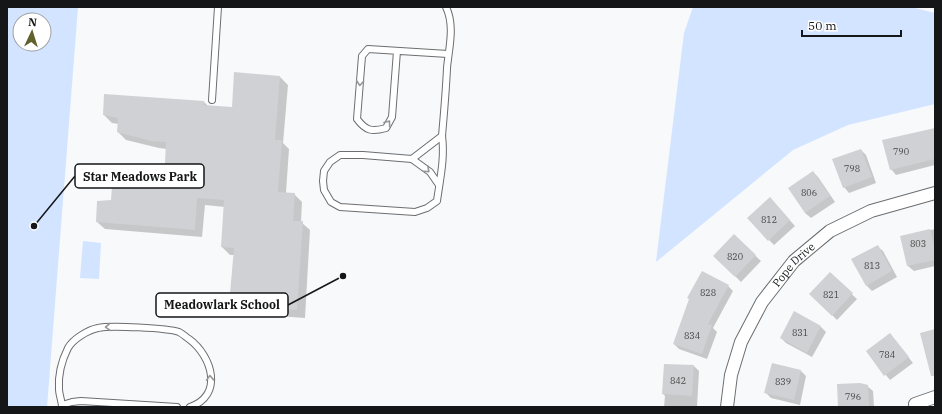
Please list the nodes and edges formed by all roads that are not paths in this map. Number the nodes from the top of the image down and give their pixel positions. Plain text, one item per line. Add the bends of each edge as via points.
1 (218, 7) edge
2 (446, 7) edge
3 (397, 51) junction
4 (448, 54) junction
5 (212, 100) dead end
6 (442, 136) junction
7 (412, 159) junction
8 (439, 185) junction
9 (935, 193) edge
10 (935, 397) edge
11 (915, 404) dead end
12 (62, 406) edge
13 (176, 407) edge
14 (190, 407) edge
15 (727, 407) edge

1 - 5 lane
2 - 4 lane via 452,35
3 -> 3 lane via 368,49 362,56 357,119 363,127 375,131 386,128 392,117
3 - 4 lane
4 - 6 lane
6 - 7 lane
6 - 8 lane via 444,148
7 -> 8 lane via 430,172
7 - 8 lane via 340,155 324,170 324,190 331,202 340,207 415,212 437,201
9 - 15 street, Pope Drive via 871,211 830,231 794,261 762,302 741,342 731,375
10 - 11 street
12 - 13 lane via 81,401
14 -> 12 lane via 204,399 211,388 207,360 198,346 180,332 106,327 86,333 69,346 61,365 59,389

